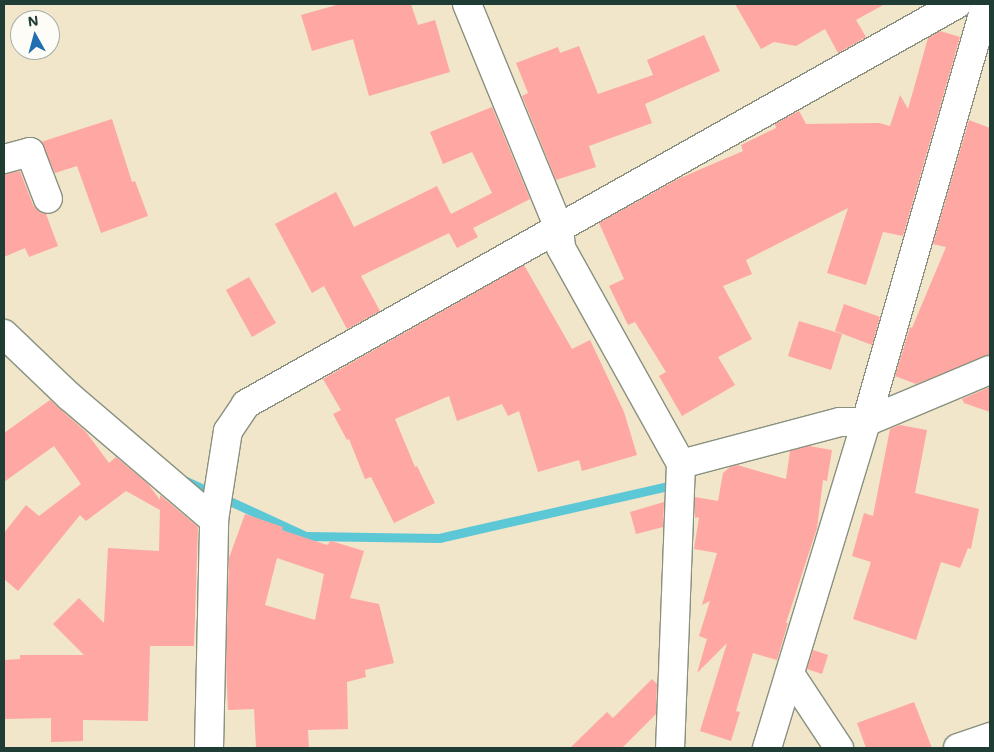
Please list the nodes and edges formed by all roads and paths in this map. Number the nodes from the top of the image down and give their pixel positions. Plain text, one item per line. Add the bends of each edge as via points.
1 (467, 4) edge
2 (957, 4) edge
3 (986, 4) edge
4 (4, 159) edge
5 (48, 199) dead end
6 (559, 228) junction
7 (4, 334) edge
8 (990, 370) edge
9 (866, 422) junction
10 (681, 464) junction
11 (214, 520) junction
12 (790, 674) junction
13 (990, 737) edge
14 (209, 748) edge
15 (670, 748) edge
16 (767, 748) edge
17 (839, 748) edge
18 (958, 748) edge

1 - 6 street
2 - 6 street
3 - 9 street
4 - 5 street via 30,152
6 - 10 street via 561,248
6 - 11 street via 246,404 228,431
7 - 11 street via 70,397
8 - 9 street
9 - 10 street via 840,422
9 - 12 street
10 - 15 street
11 - 14 street
12 - 16 street
12 - 17 street
13 - 18 street

